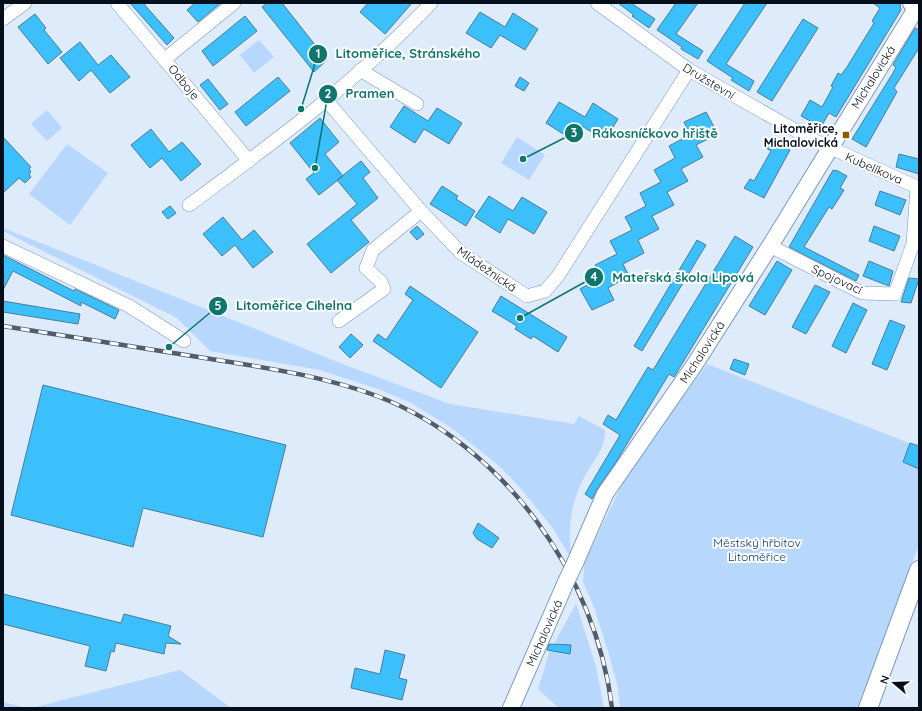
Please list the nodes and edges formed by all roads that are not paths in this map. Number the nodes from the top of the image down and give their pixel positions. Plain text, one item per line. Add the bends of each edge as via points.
1 (26, 3) edge
2 (117, 3) edge
3 (234, 3) edge
4 (431, 3) edge
5 (597, 3) edge
6 (916, 7) edge
7 (3, 19) edge
8 (165, 59) junction
9 (360, 70) junction
10 (689, 70) junction
11 (326, 100) junction
12 (417, 104) dead end
13 (829, 148) junction
14 (249, 161) junction
15 (918, 188) edge
16 (189, 205) dead end
17 (421, 211) junction
18 (3, 246) edge
19 (770, 246) junction
20 (339, 321) dead end
21 (184, 341) dead end
22 (919, 570) edge
23 (511, 708) edge
24 (868, 708) edge

1 - 7 street
2 - 8 street, Odboje
3 - 8 street
4 - 9 street
5 - 10 street, Družstevní
6 - 13 street, Michalovická
8 - 14 street, Odboje
9 - 11 street
9 - 12 street
10 - 13 street, Družstevní
10 - 17 street, Mládežnická via 558,276 545,292 527,296 461,253
11 - 14 street
11 - 17 street, Mládežnická
13 - 15 street, Kubelíkova
13 - 19 street, Michalovická
14 - 16 street
15 - 19 street, Spojovací via 913,244 895,294 862,293
17 - 20 street via 373,250 366,268 384,289
18 - 21 street via 129,306
19 - 23 street, Michalovická, bridge via 695,364 605,494
22 - 24 main road

